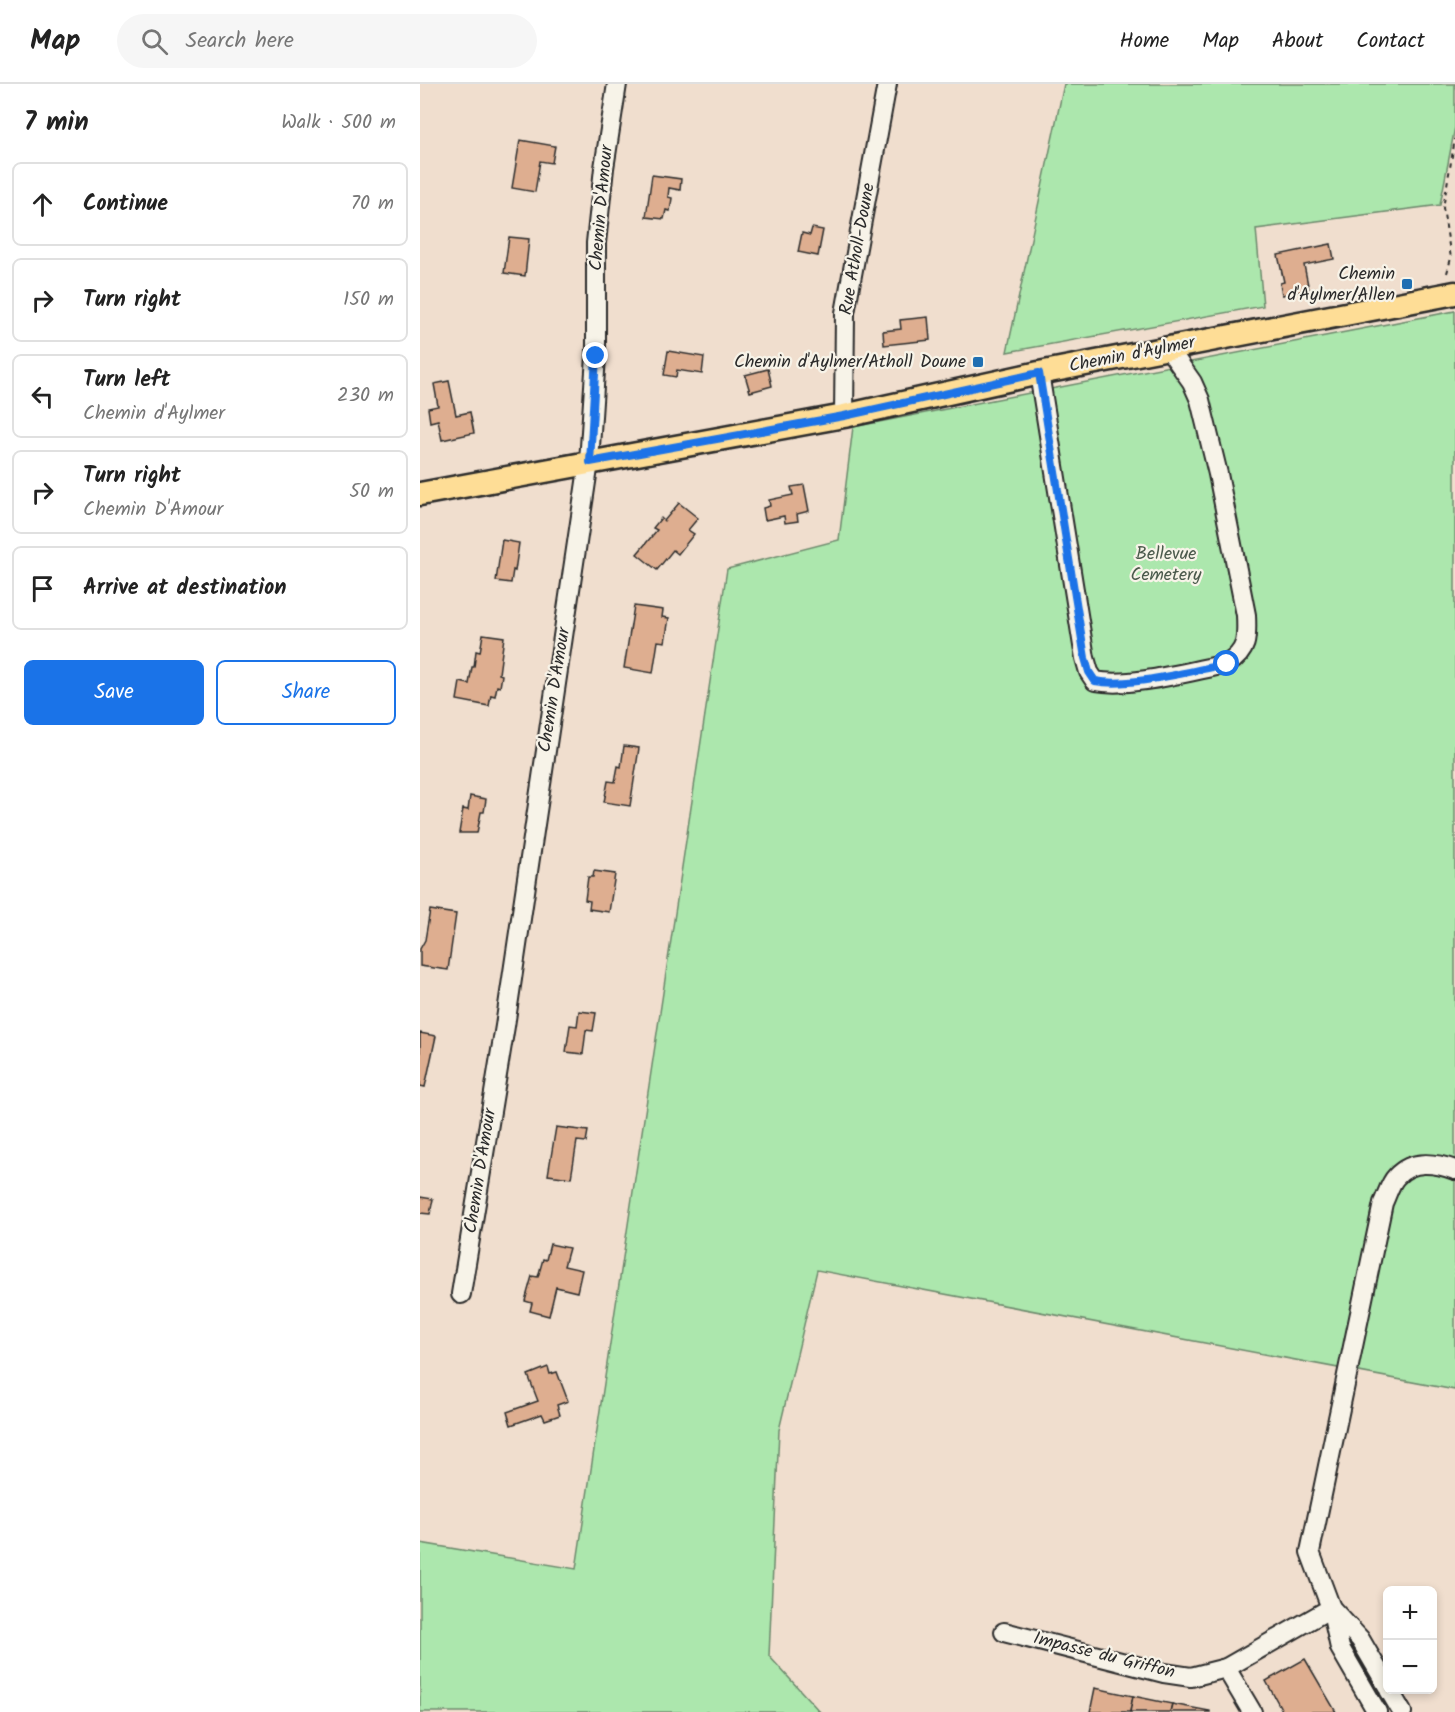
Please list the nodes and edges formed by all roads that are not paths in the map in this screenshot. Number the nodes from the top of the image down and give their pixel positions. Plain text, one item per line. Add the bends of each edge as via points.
1 (617, 84) edge
2 (887, 84) edge
3 (1451, 283) edge
4 (1168, 348) junction
5 (1039, 373) junction
6 (844, 416) junction
7 (590, 462) junction
8 (420, 494) edge
9 (1455, 1170) edge
10 (461, 1294) dead end
11 (1331, 1608) junction
12 (1004, 1632) dead end
13 (1226, 1668) junction
14 (1383, 1679) edge
15 (1392, 1694) edge
16 (1252, 1712) edge
17 (1377, 1712) edge
18 (1402, 1712) edge

1 - 7 street, Chemin D'Amour via 596,243 596,356
2 - 6 street, Rue Atholl-Doune via 845,313
3 - 4 main road, Chemin d'Aylmer
4 - 5 main road, Chemin d'Aylmer
4 - 5 street via 1200,400 1246,615 1244,647 1239,657 1227,664 1126,683 1095,681 1089,672
5 - 6 main road, Chemin d'Aylmer
6 - 7 main road, Chemin d'Aylmer
7 - 8 main road, Chemin d'Aylmer
7 - 10 street, Chemin D'Amour
9 - 11 street via 1438,1164 1412,1164 1395,1177 1383,1203 1310,1552
11 - 13 street, Impasse du Griffon
11 - 14 street via 1360,1639
11 - 17 street via 1340,1648
12 - 13 street, Impasse du Griffon via 1164,1673 1191,1677
13 - 16 street
15 - 18 street

